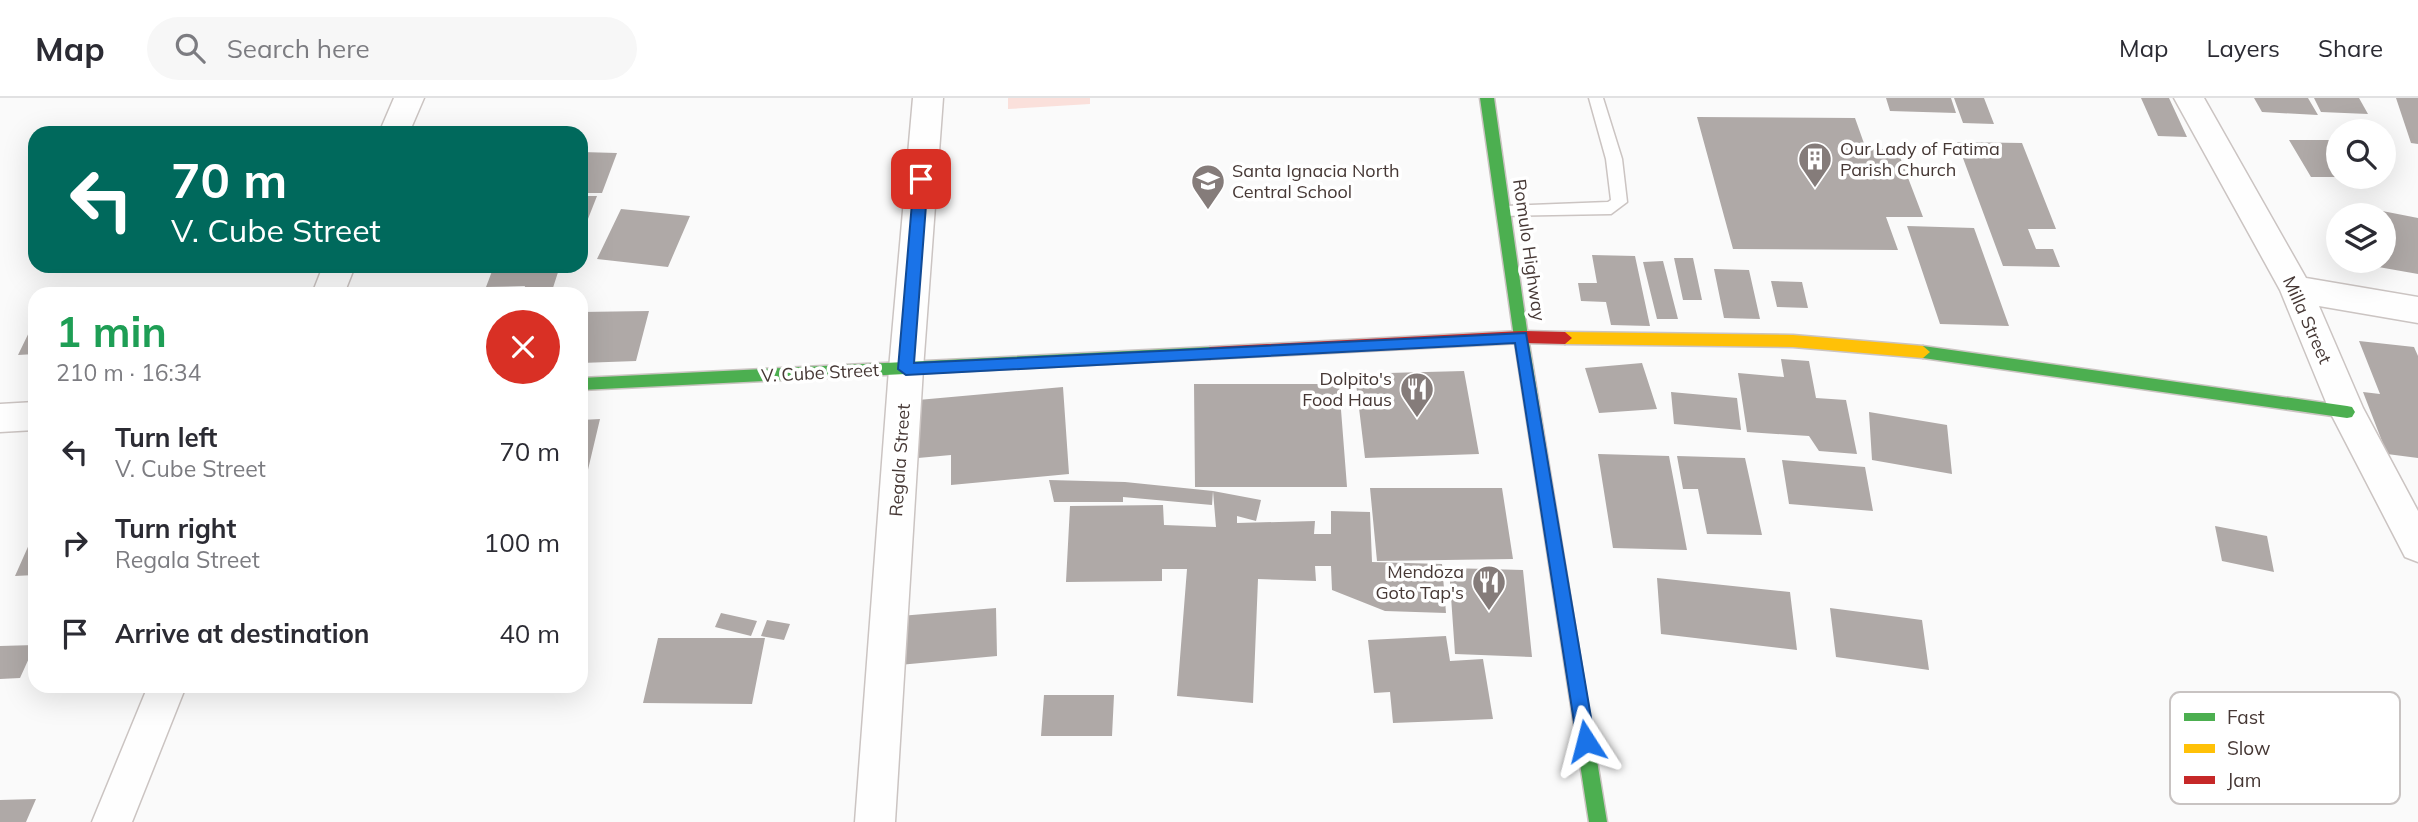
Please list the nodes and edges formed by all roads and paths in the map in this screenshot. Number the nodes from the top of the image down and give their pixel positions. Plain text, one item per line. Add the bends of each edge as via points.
1 (409, 98) edge
2 (928, 98) edge
3 (1487, 98) edge
4 (1596, 98) edge
5 (2189, 98) edge
6 (397, 126) edge
7 (1505, 212) junction
8 (2296, 289) junction
9 (2418, 310) edge
10 (1521, 337) junction
11 (906, 369) junction
12 (588, 384) edge
13 (2347, 412) junction
14 (28, 416) edge
15 (0, 418) edge
16 (2418, 545) edge
17 (164, 693) edge
18 (112, 822) edge
19 (875, 822) edge
20 (1598, 822) edge

1 - 6 street
2 - 11 street, Regala Street
3 - 7 main road, Romulo Highway
4 - 7 lane via 1614,159 1619,202 1611,208
5 - 8 street, Milla Street
7 - 10 main road, Romulo Highway
8 - 9 street
8 - 13 street, Milla Street
10 - 11 main road, V. Cube Street
10 - 13 main road, V. Cube Street via 1793,341 1950,354
10 - 20 main road, Romulo Highway
11 - 12 main road, V. Cube Street
11 - 19 street, Regala Street
13 - 16 street, Milla Street
14 - 15 street
17 - 18 street

